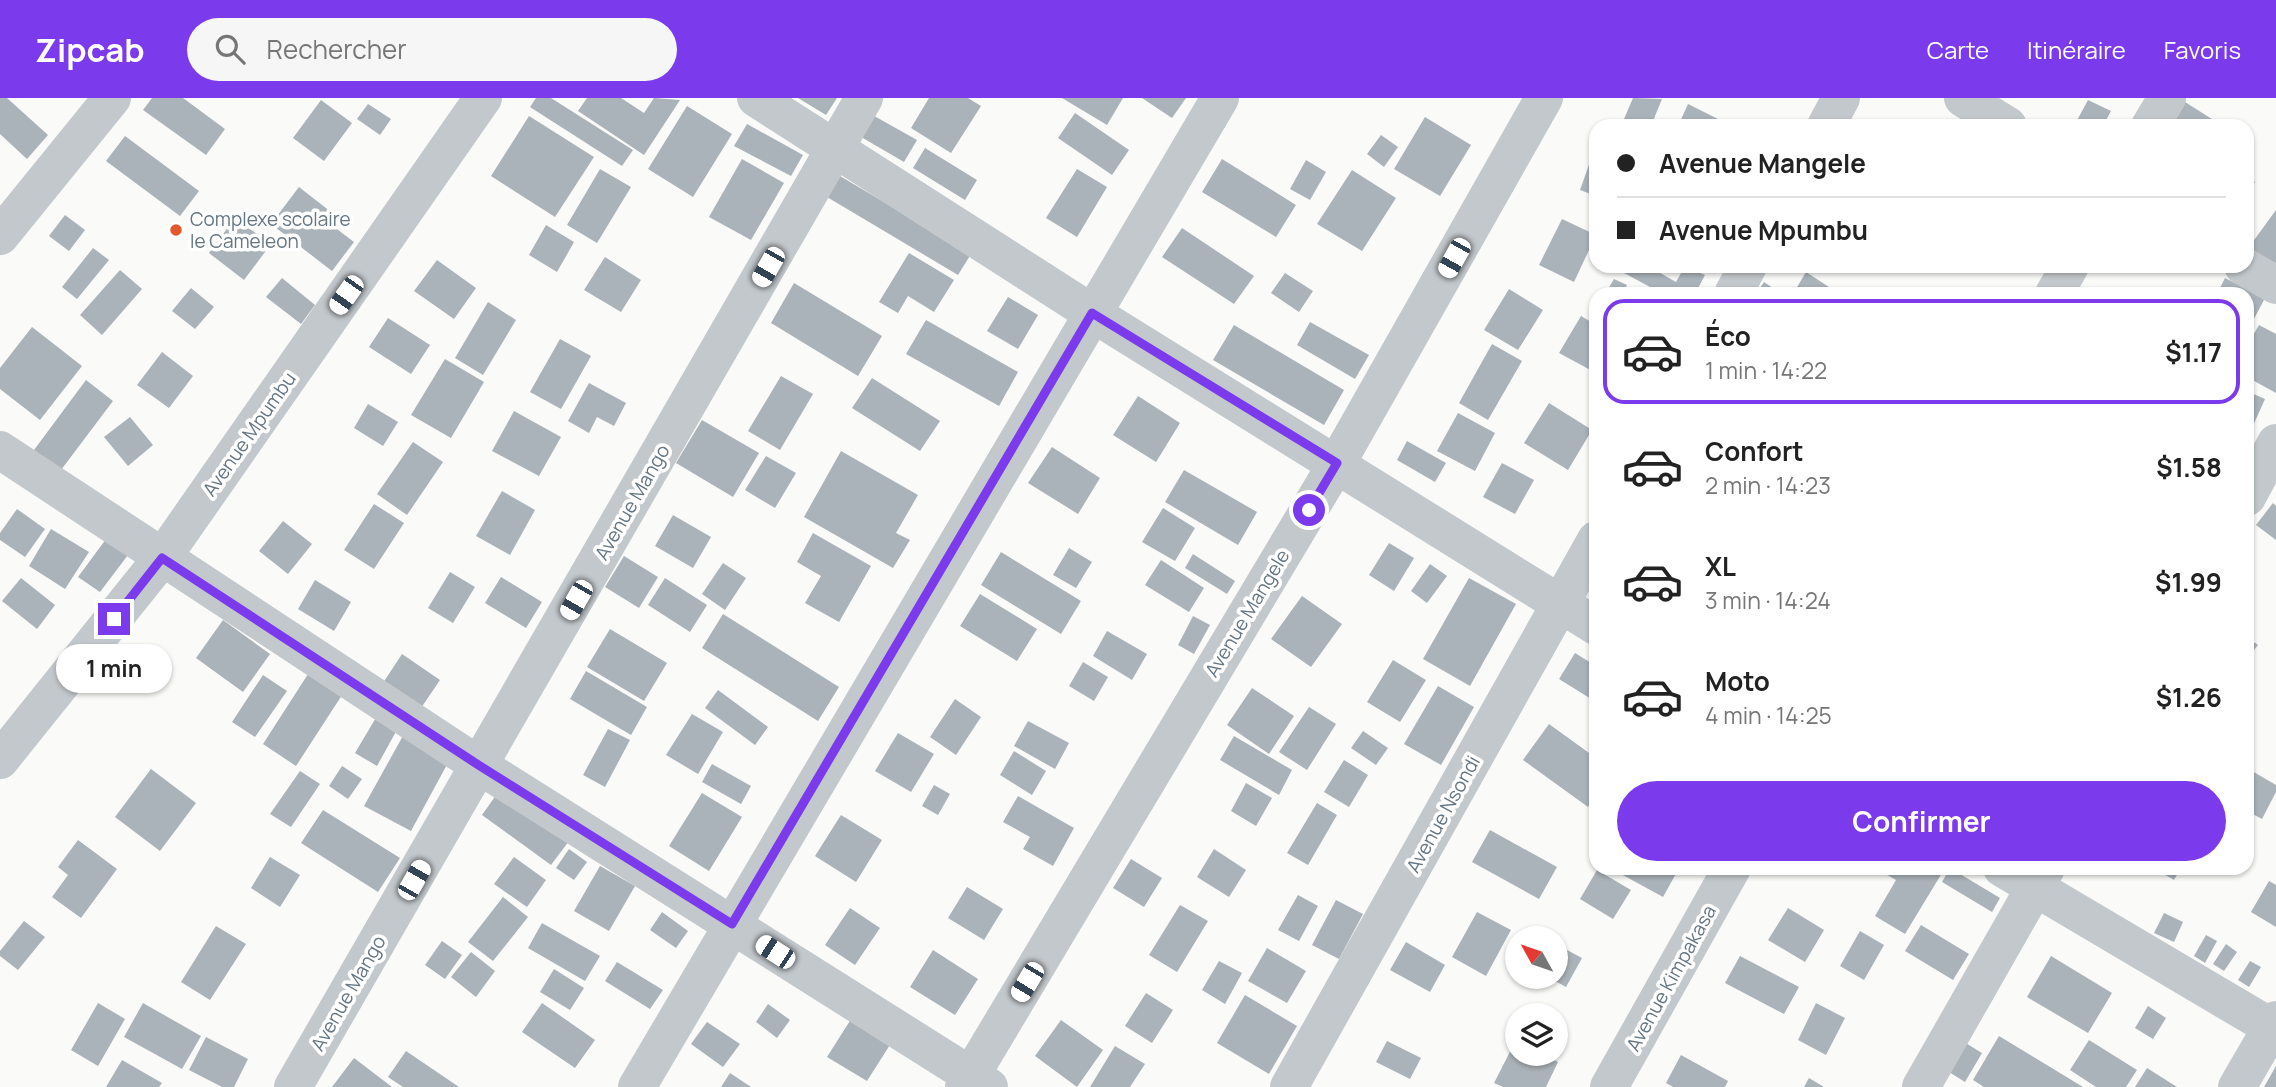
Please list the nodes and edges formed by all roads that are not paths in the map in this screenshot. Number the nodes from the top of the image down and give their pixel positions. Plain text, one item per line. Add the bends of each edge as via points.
1 (112, 98) edge
2 (483, 98) edge
3 (756, 98) edge
4 (863, 98) edge
5 (1220, 98) edge
6 (1544, 98) edge
7 (1842, 98) edge
8 (1962, 98) edge
9 (2167, 98) edge
10 (1830, 119) edge
11 (1996, 119) edge
12 (2154, 119) edge
13 (836, 149) junction
14 (0, 236) edge
15 (2254, 272) edge
16 (2276, 285) edge
17 (1092, 313) junction
18 (2276, 443) edge
19 (0, 450) edge
20 (1337, 463) junction
21 (2254, 484) edge
22 (1589, 553) edge
23 (162, 558) junction
24 (1560, 605) junction
25 (1589, 622) edge
26 (0, 760) edge
27 (480, 766) junction
28 (1728, 875) edge
29 (2040, 878) edge
30 (732, 924) junction
31 (2275, 1026) edge
32 (974, 1083) edge
33 (293, 1087) edge
34 (637, 1087) edge
35 (1290, 1087) edge
36 (1609, 1087) edge
37 (1920, 1087) edge
38 (2237, 1087) edge

1 - 14 street
2 - 23 street, Avenue Mpumbu
3 - 13 street
4 - 13 street, Avenue Mango
5 - 17 street
6 - 20 street, Avenue Mangele
7 - 10 street
8 - 11 street
9 - 12 street
13 - 17 street
13 - 27 street, Avenue Mango
15 - 16 street
17 - 20 street
17 - 30 street
18 - 21 street
19 - 23 street
20 - 24 street
20 - 32 street, Avenue Mangele
22 - 24 street, Avenue Nsondi
23 - 26 street, Avenue Mpumbu
23 - 27 street
24 - 25 street
24 - 35 street, Avenue Nsondi
27 - 30 street
27 - 33 street, Avenue Mango
28 - 36 street, Avenue Kimpakasa
29 - 31 street
29 - 37 street
30 - 32 street
30 - 34 street
31 - 38 street

